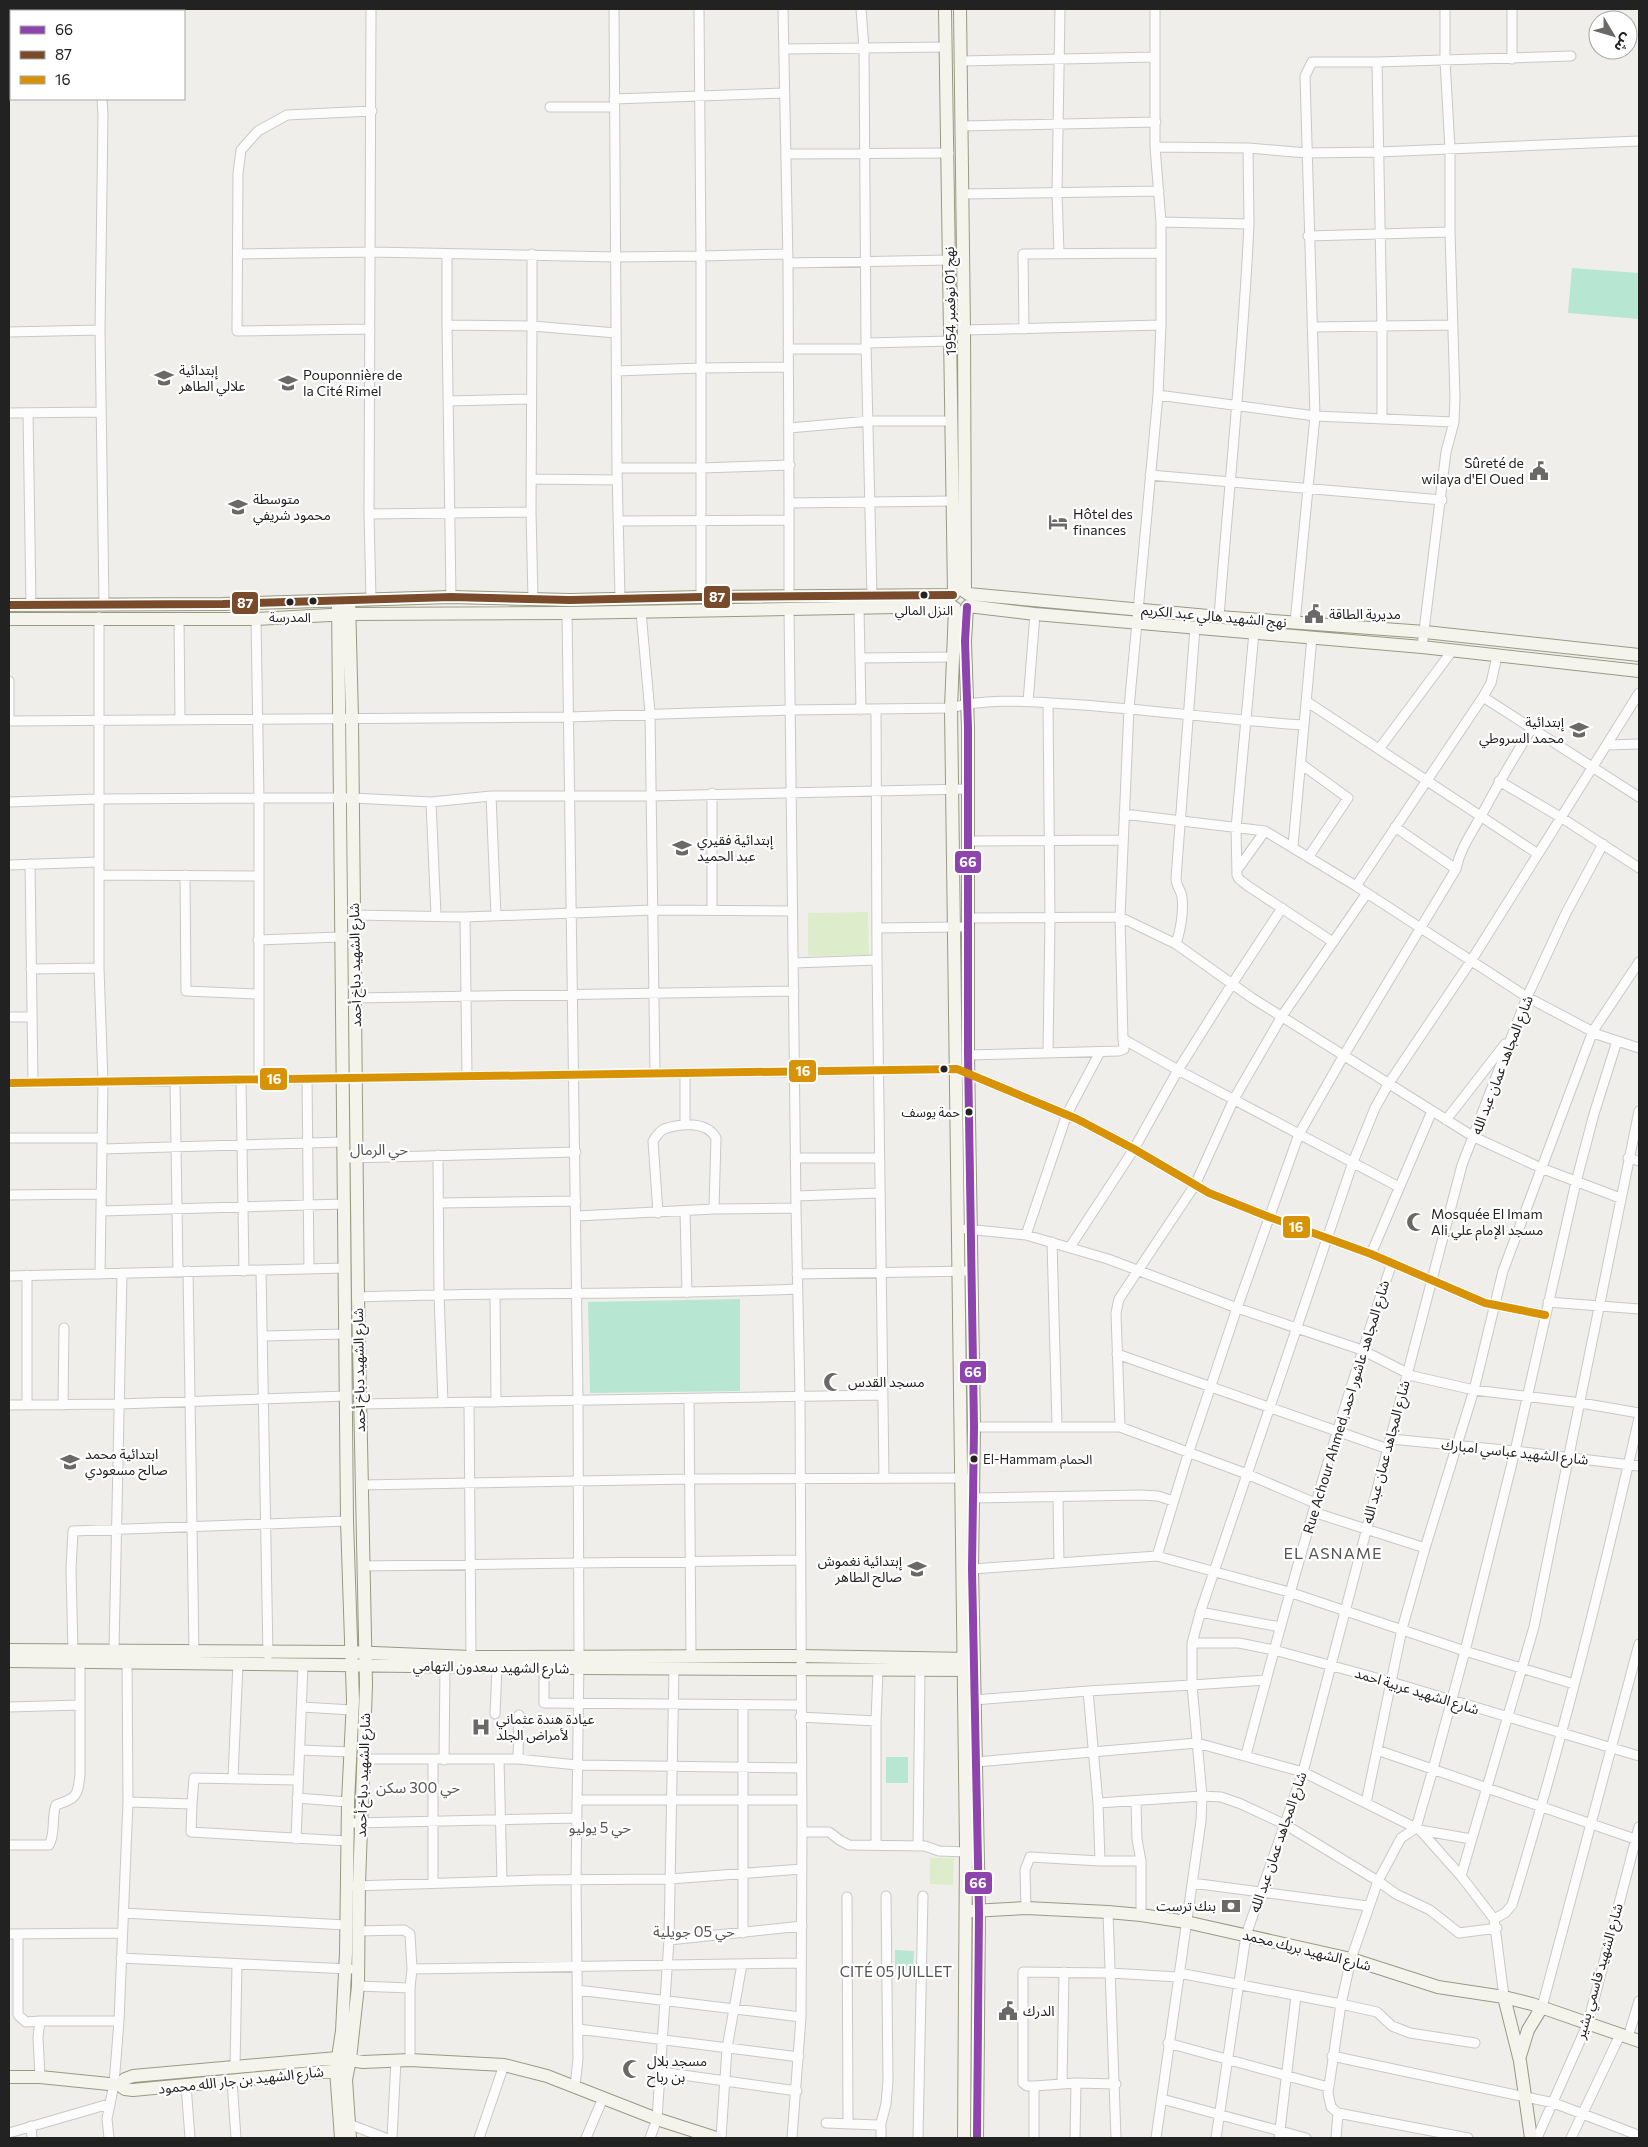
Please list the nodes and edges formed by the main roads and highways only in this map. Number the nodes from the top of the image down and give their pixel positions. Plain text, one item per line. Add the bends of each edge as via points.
1 (945, 9) edge
2 (960, 9) edge
3 (957, 369) junction
4 (343, 600) junction
5 (960, 600) junction
6 (789, 603) junction
7 (9, 606) edge
8 (343, 614) junction
9 (1138, 616) junction
10 (9, 619) edge
11 (1639, 655) edge
12 (1639, 670) edge
13 (346, 719) junction
14 (963, 924) junction
15 (963, 1071) junction
16 (965, 1271) junction
17 (967, 1478) junction
18 (9, 1650) edge
19 (123, 1654) junction
20 (77, 1656) junction
21 (268, 1658) junction
22 (350, 1658) junction
23 (365, 1658) junction
24 (9, 1661) edge
25 (801, 1662) junction
26 (579, 1663) junction
27 (969, 1665) junction
28 (354, 1823) junction
29 (352, 1886) junction
30 (972, 1911) junction
31 (1504, 1997) junction
32 (1542, 2007) junction
33 (1629, 2038) edge
34 (1520, 2061) junction
35 (343, 2064) junction
36 (9, 2076) edge
37 (116, 2084) junction
38 (341, 2138) edge
39 (350, 2138) edge
40 (716, 2138) edge
41 (964, 2138) edge
42 (977, 2138) edge
43 (1538, 2138) edge

1 - 3 main road, نهج 01 نوفمبر 1954 via 951,341
2 - 3 main road, نهج 01 نوفمبر 1954 via 964,330
3 - 5 main road, نهج 01 نوفمبر 1954
3 - 5 main road, نهج 01 نوفمبر 1954 via 950,421
4 - 6 main road via 701,597
4 - 7 main road
4 - 8 main road, شارع الشهيد دباخ أحمد
5 - 6 main road via 859,608
5 - 6 main road via 872,595
5 - 9 main road, نهج الشهيد هالي عبد الكريم
5 - 9 main road via 1035,614
5 - 14 main road via 967,704
5 - 14 main road via 951,708
6 - 8 main road via 641,612
8 - 10 main road via 256,619
8 - 13 main road, شارع الشهيد دباخ أحمد
9 - 11 main road, نهج الشهيد هالي عبد الكريم via 1219,617 1425,632
9 - 12 main road via 1195,628
13 - 22 main road, شارع الشهيد دباخ أحمد via 339,799
13 - 23 main road, شارع الشهيد دباخ أحمد via 353,798
14 - 15 main road
14 - 15 main road via 968,1055
15 - 16 main road
16 - 17 main road
16 - 17 main road via 974,1427
17 - 27 main road
17 - 27 main road via 973,1498
18 - 20 main road, شارع الشهيد سعدون التهامي
19 - 20 main road, شارع الشهيد سعدون التهامي
19 - 20 main road, شارع الشهيد سعدون التهامي
19 - 21 main road, شارع الشهيد سعدون التهامي via 194,1652
19 - 21 main road, شارع الشهيد سعدون التهامي via 238,1663
20 - 24 main road, شارع الشهيد سعدون التهامي
21 - 22 main road, شارع الشهيد سعدون التهامي
21 - 22 main road, شارع الشهيد سعدون التهامي via 303,1665
22 - 23 main road, شارع الشهيد سعدون التهامي
22 - 28 main road, شارع الشهيد دباخ أحمد via 352,1710 348,1802
23 - 26 main road, شارع الشهيد سعدون التهامي via 470,1657
23 - 26 main road, شارع الشهيد سعدون التهامي via 445,1666 544,1667
23 - 28 main road, شارع الشهيد دباخ أحمد via 364,1759
25 - 26 main road, شارع الشهيد سعدون التهامي via 674,1668
25 - 26 main road, شارع الشهيد سعدون التهامي via 692,1656
25 - 27 main road, شارع الشهيد سعدون التهامي
25 - 27 main road, شارع الشهيد سعدون التهامي via 920,1671
27 - 30 main road via 966,1852
27 - 30 main road via 976,1762
28 - 29 main road, شارع الشهيد دباخ أحمد
28 - 29 main road, شارع الشهيد دباخ أحمد via 347,1841
29 - 35 main road, شارع الشهيد دباخ أحمد via 346,1925
29 - 35 main road, شارع الشهيد دباخ أحمد via 358,1931 358,1986
30 - 31 main road, شارع الشهيد بريك محمد via 1026,1908 1108,1912 1186,1922 1351,1959 1438,1986
30 - 41 main road
30 - 42 main road
31 - 32 main road, شارع الشهيد بريك محمد
31 - 34 main road
32 - 33 main road, شارع الشهيد بريك محمد
32 - 34 main road via 1523,2042
34 - 43 main road via 1525,2098
35 - 37 main road, شارع الشهيد بن جار الله محمود via 235,2067 133,2076
35 - 37 main road, شارع الشهيد بن جار الله محمود via 186,2085 129,2090
35 - 38 main road, شارع الشهيد دباخ أحمد
35 - 39 main road, شارع الشهيد دباخ أحمد
35 - 40 main road, شارع الشهيد بن جار الله محمود via 410,2060 504,2065 575,2086 657,2119
36 - 37 main road, شارع الشهيد بن جار الله محمود

